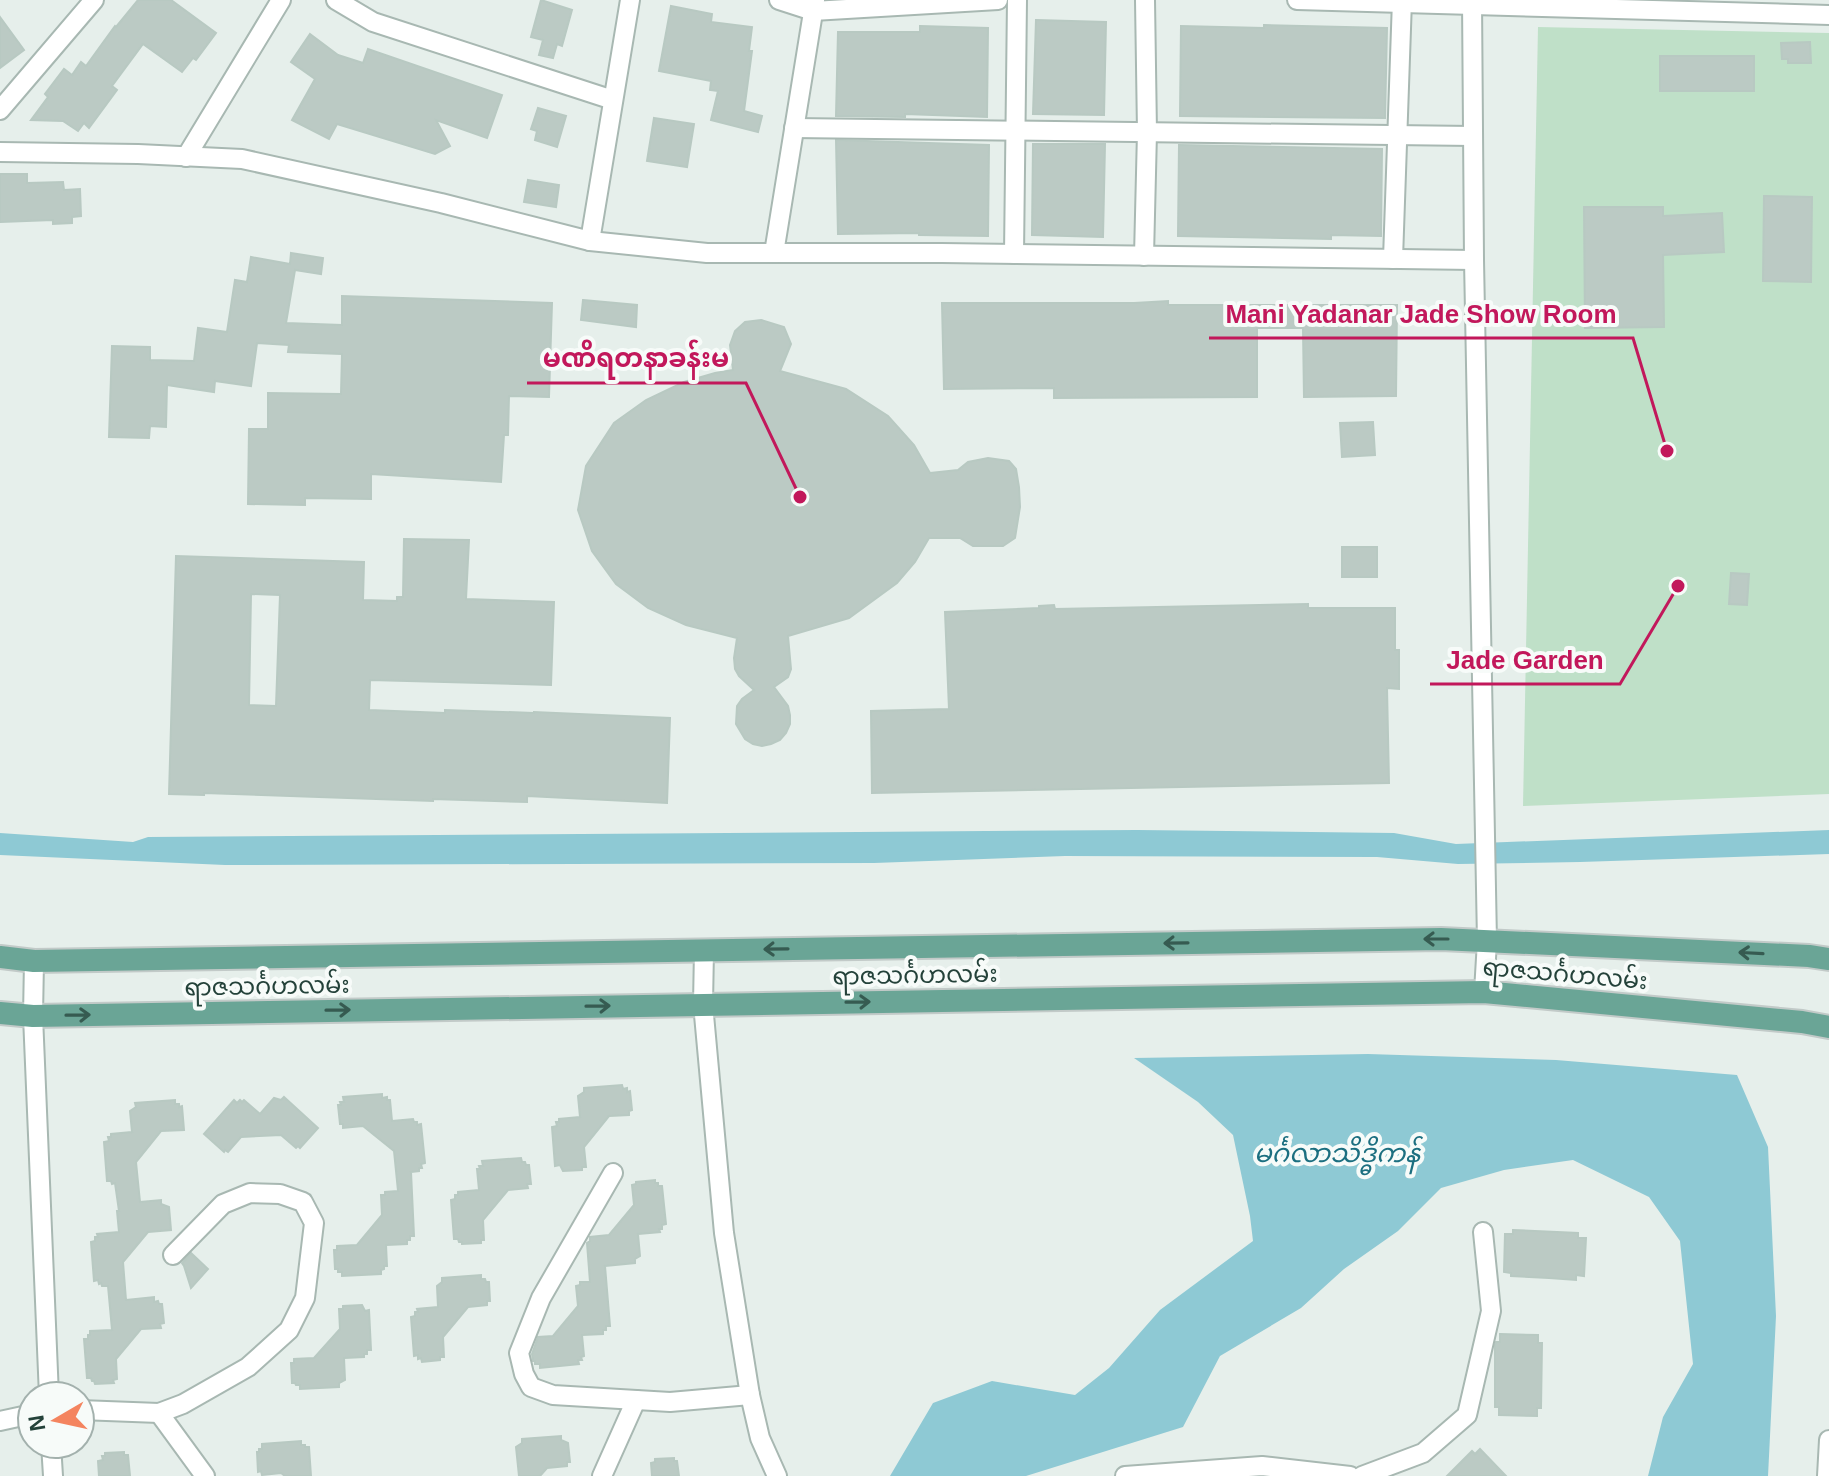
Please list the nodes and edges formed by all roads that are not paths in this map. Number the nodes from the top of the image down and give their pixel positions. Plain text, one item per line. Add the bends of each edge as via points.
1 (94, 0) edge
2 (281, 0) edge
3 (336, 0) edge
4 (630, 0) edge
5 (779, 0) edge
6 (998, 0) edge
7 (1017, 0) edge
8 (1145, 0) edge
9 (1297, 0) edge
10 (1402, 1) edge
11 (915, 2) edge
12 (1472, 2) edge
13 (814, 5) edge
14 (1829, 15) edge
15 (613, 100) junction
16 (0, 110) edge
17 (794, 128) junction
18 (1015, 132) junction
19 (1147, 132) junction
20 (1396, 135) junction
21 (1473, 136) junction
22 (0, 152) edge
23 (186, 157) junction
24 (590, 241) junction
25 (774, 253) junction
26 (1014, 254) junction
27 (1144, 256) junction
28 (1393, 259) junction
29 (1474, 260) junction
30 (1487, 941) junction
31 (704, 950) junction
32 (0, 957) edge
33 (1829, 959) edge
34 (34, 961) junction
35 (1484, 992) junction
36 (703, 1004) junction
37 (0, 1013) edge
38 (33, 1016) junction
39 (1829, 1027) edge
40 (613, 1173) dead end
41 (1483, 1232) dead end
42 (173, 1255) dead end
43 (48, 1380) edge
44 (750, 1395) junction
45 (636, 1400) junction
46 (96, 1411) edge
47 (159, 1413) junction
48 (1829, 1440) edge
49 (205, 1476) edge
50 (602, 1476) edge
51 (777, 1476) edge
52 (1125, 1476) edge
53 (1350, 1476) edge
54 (1362, 1476) edge
55 (1827, 1476) edge

1 - 16 street
2 - 23 street
3 - 15 street via 373,22
4 - 15 street
5 - 13 street
6 - 11 street
7 - 18 street
8 - 19 street
9 - 10 street
10 - 12 street
10 - 20 street
11 - 13 street
12 - 14 street
12 - 21 street
13 - 17 street
15 - 24 street
17 - 18 street
17 - 25 street
18 - 19 street
18 - 26 street
19 - 20 street
19 - 27 street
20 - 21 street
20 - 28 street
21 - 29 street
22 - 23 street
23 - 24 street via 242,159
24 - 25 street via 707,253
25 - 26 street
26 - 27 street
27 - 28 street
28 - 29 street
29 - 30 street
30 -> 31 main road, ရာဇသင်္ဂဟလမ်း
33 -> 30 main road, ရာဇသင်္ဂဟလမ်း
30 - 35 street
31 - 34 main road, ရာဇသင်္ဂဟလမ်း
31 - 36 street
32 - 34 main road, ရာဇသင်္ဂဟလမ်း
34 - 38 street
36 -> 35 main road, ရာဇသင်္ဂဟလမ်း
35 - 39 main road, ရာဇသင်္ဂဟလမ်း
38 -> 36 main road, ရာဇသင်္ဂဟလမ်း
36 - 44 street via 724,1233
37 - 38 main road, ရာဇသင်္ဂဟလမ်း
38 - 43 street
40 - 45 street via 541,1298 519,1353 531,1387 553,1395
41 - 54 street via 1491,1311 1467,1415 1423,1453
42 - 47 street via 223,1204 250,1193 280,1194 303,1202 314,1223 305,1298 289,1330 248,1367
44 - 45 street
44 - 51 street via 760,1438
45 - 50 street
46 - 47 street
47 - 49 street
48 - 55 street
52 - 53 street via 1262,1466

